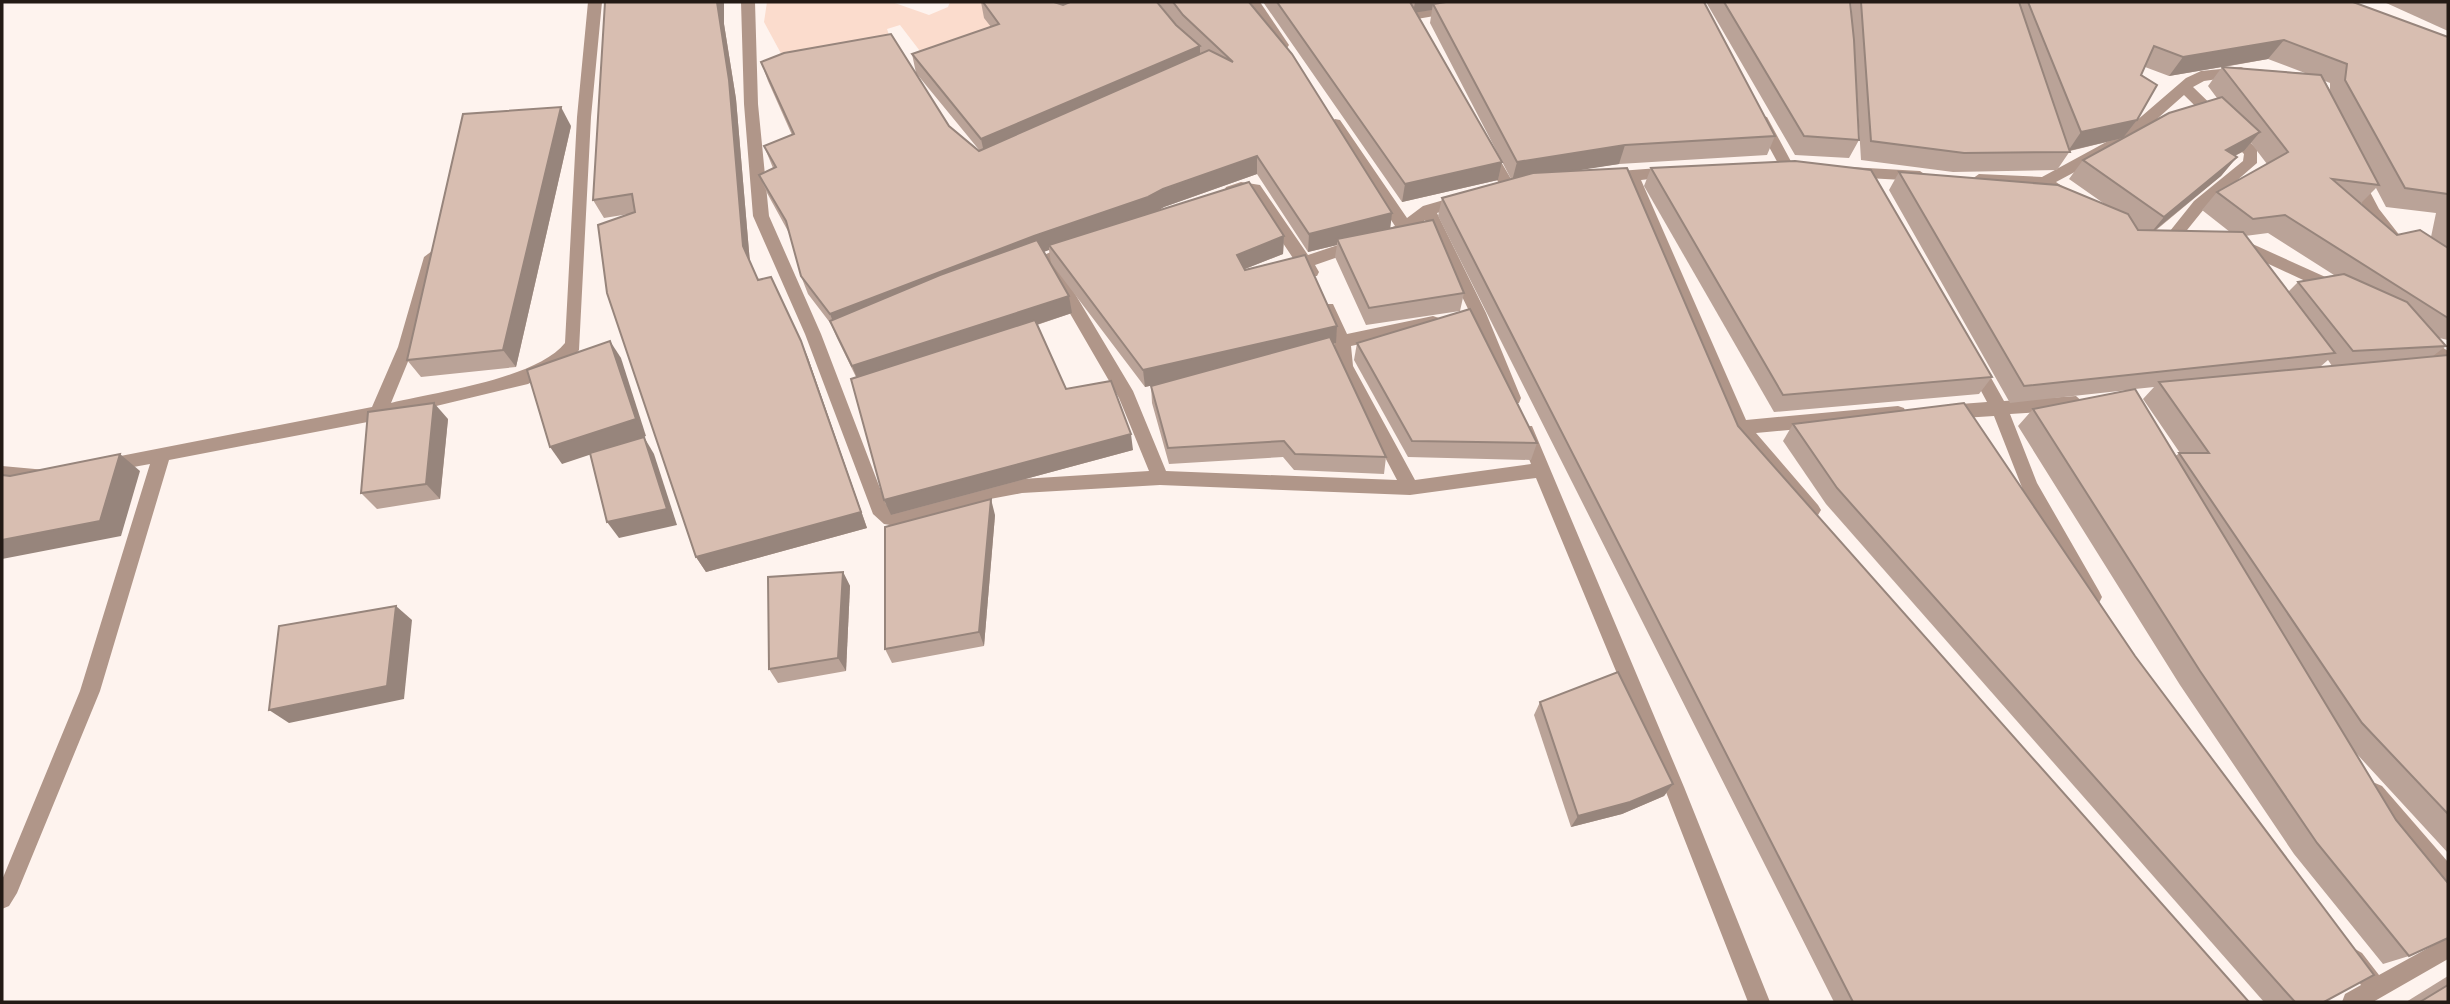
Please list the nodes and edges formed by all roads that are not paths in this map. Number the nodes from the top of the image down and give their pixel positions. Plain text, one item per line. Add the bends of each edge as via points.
1 (595, 2) edge
2 (748, 2) edge
3 (1253, 2) edge
4 (1402, 2) edge
5 (1466, 8) edge
6 (1289, 55) edge
7 (2259, 71) edge
8 (2186, 88) junction
9 (1754, 107) edge
10 (1325, 109) edge
11 (1484, 144) edge
12 (1787, 167) edge
13 (2350, 167) edge
14 (1683, 171) edge
15 (1838, 171) edge
16 (1863, 173) junction
17 (1631, 174) junction
18 (1930, 177) edge
19 (1591, 178) edge
20 (1957, 178) edge
21 (2044, 182) junction
22 (1217, 195) edge
23 (1876, 195) edge
24 (2078, 202) edge
25 (1428, 210) junction
26 (1405, 228) junction
27 (2197, 236) edge
28 (437, 240) edge
29 (1095, 240) edge
30 (2401, 243) edge
31 (1306, 262) junction
32 (2249, 268) edge
33 (2353, 298) edge
34 (1464, 316) junction
35 (2406, 328) edge
36 (1342, 341) junction
37 (1962, 341) edge
38 (2448, 362) edge
39 (2421, 367) edge
40 (2097, 401) edge
41 (2000, 410) junction
42 (378, 413) junction
43 (1741, 427) junction
44 (162, 454) junction
45 (90, 468) edge
46 (1541, 470) junction
47 (2, 473) edge
48 (56, 473) edge
49 (1160, 478) junction
50 (1410, 488) junction
51 (1826, 526) edge
52 (2106, 617) edge
53 (2367, 783) edge
54 (2448, 877) edge
55 (2, 899) edge
56 (2344, 945) edge
57 (2448, 947) edge
58 (2377, 989) junction
59 (1759, 1002) edge
60 (2353, 1002) edge

1 - 42 street via 578,118 573,345 565,355 528,377
2 - 49 street via 761,216 884,516 902,519 1022,486
3 - 6 street
4 - 5 street via 1415,21
7 - 8 street via 2201,76
8 - 21 street via 2126,138
8 - 27 street via 2252,153 2249,163 2169,237
9 - 12 street
10 - 26 street
11 - 25 street via 1503,190
13 - 30 street via 2373,212
14 - 17 street
15 - 16 street
16 - 18 street
16 - 23 street
17 - 19 street
17 - 43 street
20 - 21 street
21 - 24 street
22 - 31 street via 1241,187 1255,189
25 - 26 street
25 - 34 street
26 - 31 street
28 - 42 street via 406,347
29 - 49 street via 1047,260 1127,397
31 - 36 street
32 - 33 street via 2223,238
34 - 36 street
34 - 46 street
35 - 38 street
36 - 50 street via 1345,366
37 - 41 street
38 - 39 street
40 - 41 street
41 - 43 street
41 - 52 street via 2029,485
42 - 44 street
43 - 51 street
44 - 45 street
44 - 55 street via 90,691
46 - 50 street
46 - 59 street via 1684,808
47 - 48 street
49 - 50 street
53 - 54 street
56 - 58 street
57 - 58 street
58 - 60 street

